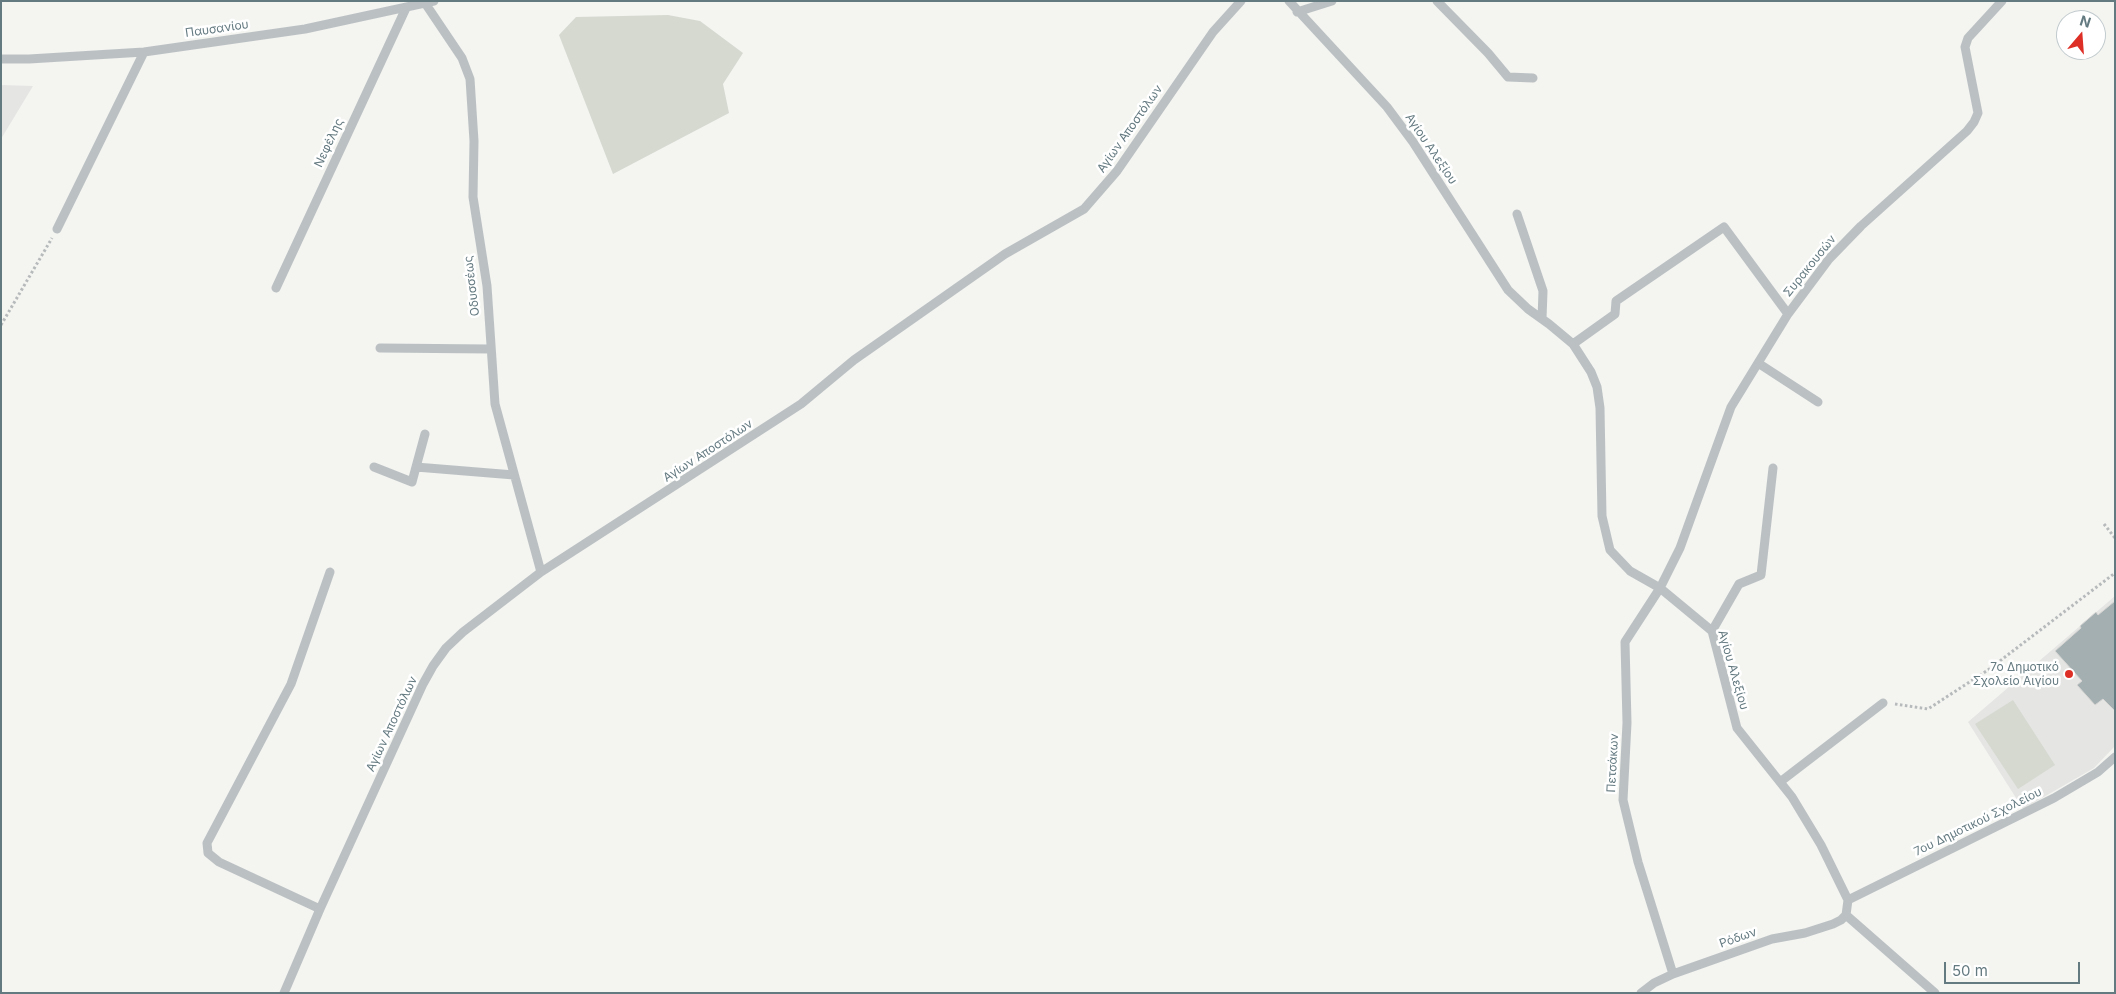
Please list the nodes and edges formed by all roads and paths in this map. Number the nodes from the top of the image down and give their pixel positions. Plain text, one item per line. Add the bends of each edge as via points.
1 (1241, 1) edge
2 (1289, 1) edge
3 (1332, 1) edge
4 (1436, 1) edge
5 (2002, 1) edge
6 (429, 2) edge
7 (406, 8) junction
8 (1297, 12) junction
9 (144, 52) junction
10 (1, 59) edge
11 (1533, 78) dead end
12 (1517, 214) dead end
13 (57, 229) joint
14 (276, 288) dead end
15 (1788, 314) junction
16 (1542, 319) junction
17 (1, 326) edge
18 (1573, 344) junction
19 (380, 348) dead end
20 (490, 348) junction
21 (1758, 363) junction
22 (1818, 402) dead end
23 (425, 434) dead end
24 (374, 467) dead end
25 (416, 467) junction
26 (1774, 468) dead end
27 (514, 475) junction
28 (2104, 524) dead end
29 (2115, 538) edge
30 (330, 572) dead end
31 (541, 572) junction
32 (2115, 574) edge
33 (1660, 588) junction
34 (1712, 631) junction
35 (1883, 703) joint
36 (2115, 758) edge
37 (1780, 782) junction
38 (1848, 900) junction
39 (320, 909) junction
40 (1846, 915) junction
41 (1673, 974) junction
42 (284, 993) edge
43 (1641, 993) edge
44 (1935, 993) edge

1 - 31 street, Αγίων Αποστόλων via 1213,32 1117,172 1084,210 1005,254 854,360 771,425
2 - 8 street, Αγίου Αλεξίου
3 - 8 street
4 - 11 street via 1488,52 1508,77
5 - 15 street, Συρακουσών via 1968,38 1964,47 1978,113 1974,122 1860,226
6 - 7 street, Παυσανίου
6 - 20 street, Οδυσσέως via 462,58 470,79 474,202 487,286
7 - 9 street, Παυσανίου via 305,30
7 - 14 street, Νεφέλης
8 - 16 street, Αγίου Αλεξίου via 1387,107 1414,142 1508,290
9 - 10 street, Παυσανίου
9 - 13 street
12 - 16 street via 1543,290
13 - 17 path
15 - 18 street via 1724,227 1616,301 1615,314
15 - 21 street, Συρακουσών
16 - 18 street, Αγίου Αλεξίου
18 - 33 street, Αγίου Αλεξίου via 1597,387 1602,516 1610,550 1630,571
19 - 20 street
20 - 27 street, Οδυσσέως via 495,404
21 - 22 street
21 - 33 street, Συρακουσών via 1731,407 1680,548
23 - 25 street
24 - 25 street via 412,482
25 - 27 street
26 - 34 street via 1761,575 1739,584
27 - 31 street, Οδυσσέως
28 - 29 path
30 - 39 street via 291,684 207,844 208,853 219,862
31 - 39 street, Αγίων Αποστόλων via 463,632 433,666
32 - 35 path via 1988,670 1928,709
33 - 34 street, Αγίου Αλεξίου
33 - 41 street, Πετσάκων via 1625,642 1627,723 1623,800 1638,862
34 - 37 street, Αγίου Αλεξίου via 1737,728
35 - 37 street
36 - 38 street, 7ου Δημοτικού Σχολείου via 2054,798
37 - 38 street, Αγίου Αλεξίου via 1821,845
38 - 40 street
39 - 42 street, Αγίων Αποστόλων
40 - 41 street, Ρόδων via 1826,928 1772,940
40 - 44 street
41 - 43 street, Ρόδων

